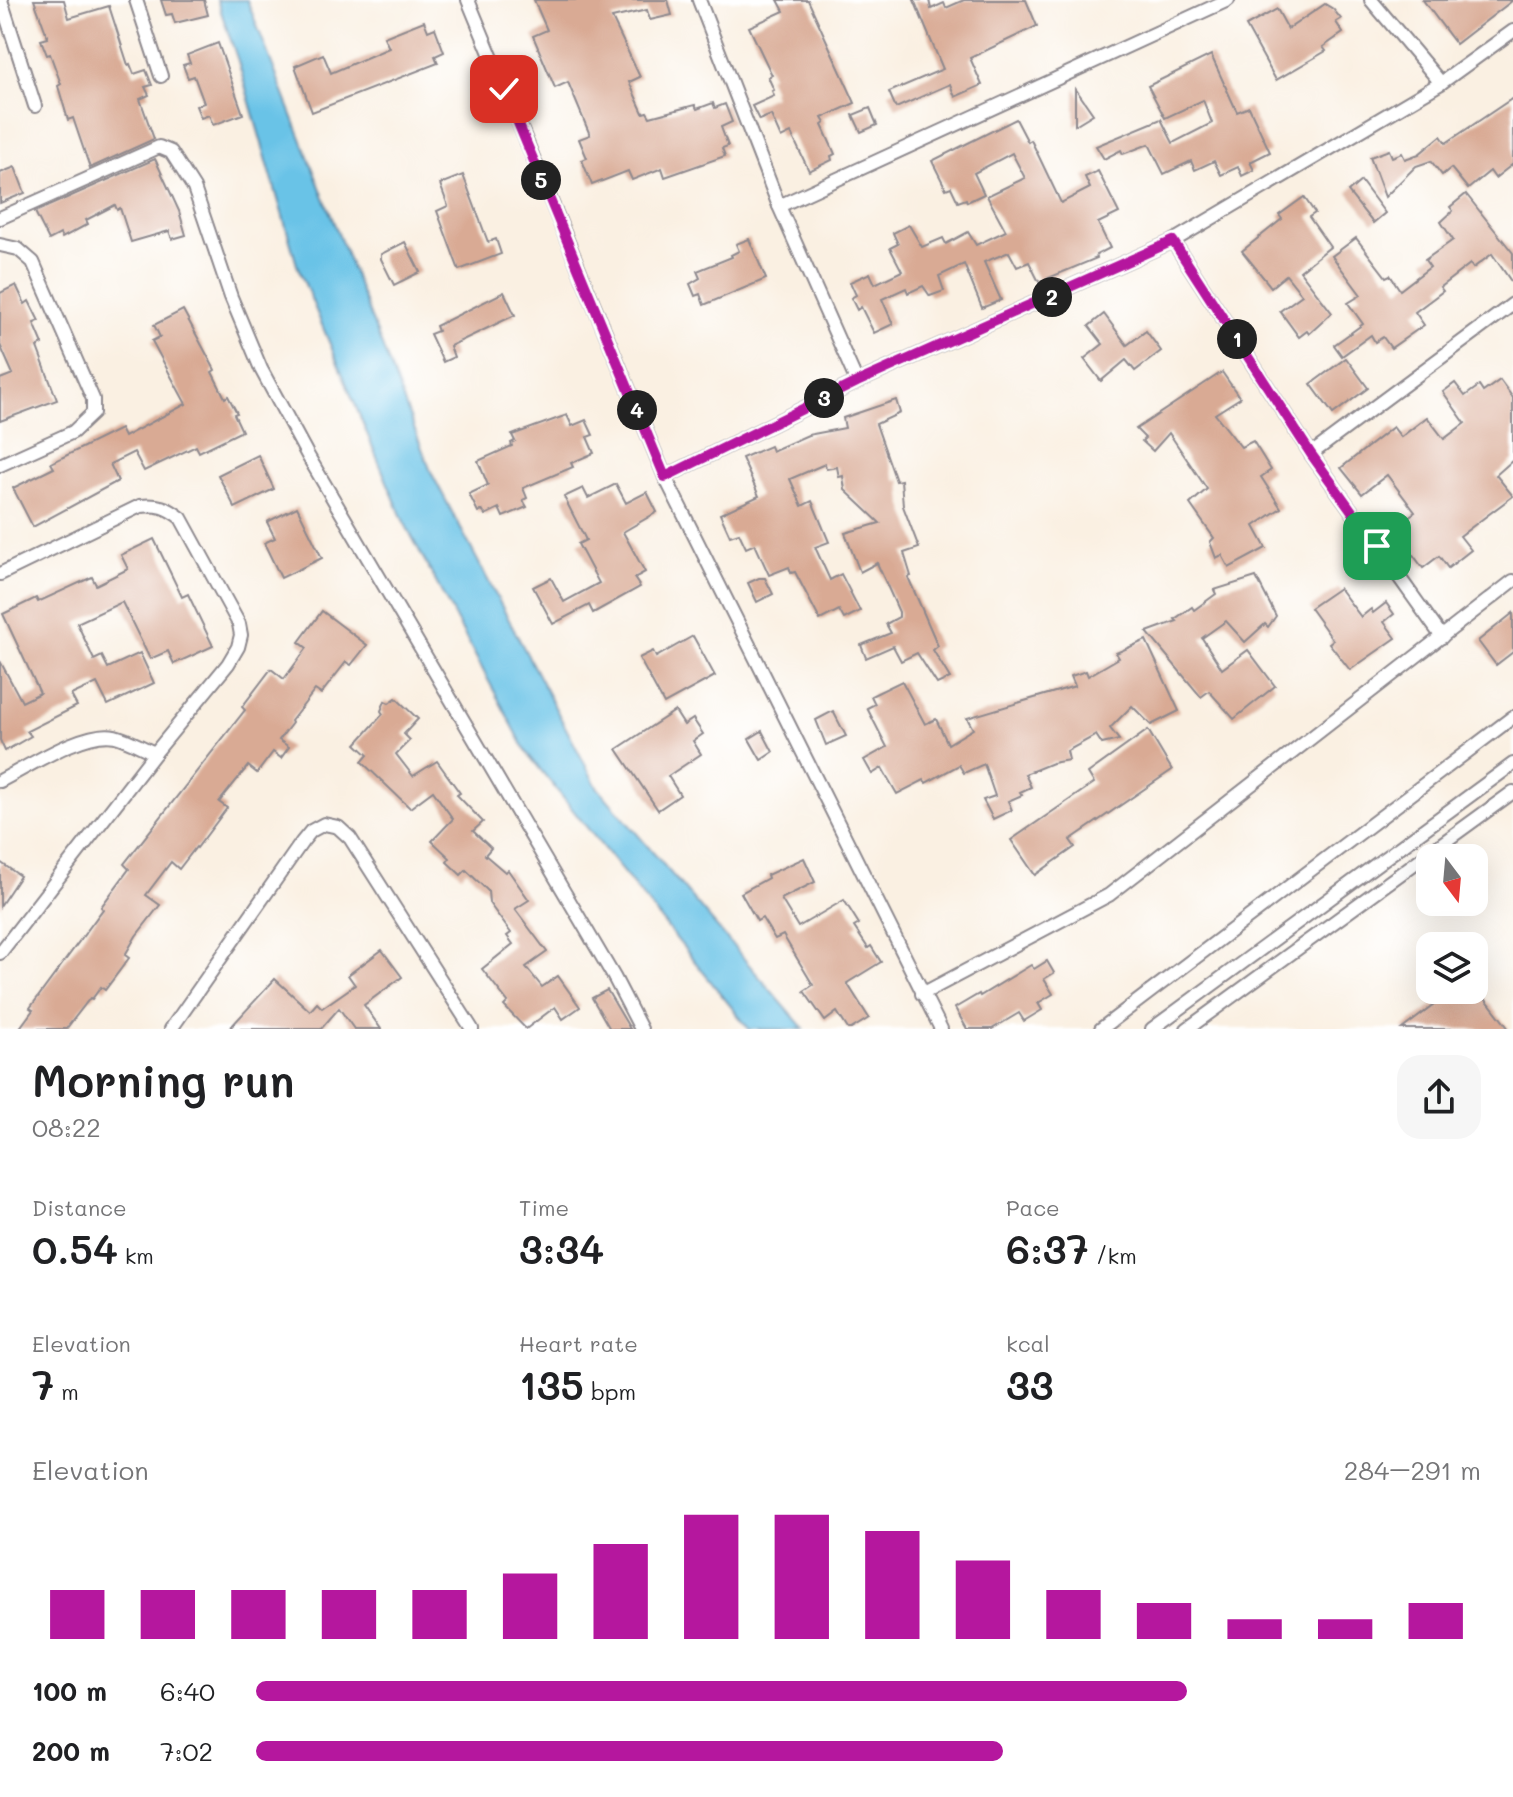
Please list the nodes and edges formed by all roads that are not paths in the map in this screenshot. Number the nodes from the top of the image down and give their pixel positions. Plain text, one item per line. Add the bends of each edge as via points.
1 (1, 0) edge
2 (136, 0) edge
3 (468, 0) edge
4 (699, 0) edge
5 (1228, 0) edge
6 (1371, 0) edge
7 (1513, 31) edge
8 (161, 76) dead end
9 (1441, 83) junction
10 (35, 106) dead end
11 (779, 206) junction
12 (0, 218) edge
13 (1173, 241) junction
14 (0, 245) edge
15 (1513, 304) edge
16 (857, 382) junction
17 (1311, 454) junction
18 (0, 465) edge
19 (665, 477) junction
20 (0, 574) edge
21 (1513, 581) edge
22 (1442, 637) junction
23 (1513, 717) edge
24 (155, 753) junction
25 (1513, 764) edge
26 (0, 781) edge
27 (1513, 792) edge
28 (0, 953) edge
29 (922, 994) junction
30 (171, 1029) edge
31 (472, 1029) edge
32 (641, 1029) edge
33 (941, 1029) edge
34 (1101, 1029) edge
35 (1152, 1029) edge
36 (1187, 1029) edge

1 - 10 street
2 - 8 street
3 - 19 street
4 - 11 street
5 - 11 street
6 - 9 street
7 - 9 street
9 - 13 street
11 - 16 street
12 - 32 street via 159,147 171,152 194,188 261,369
13 - 16 street
13 - 17 street
14 - 18 street via 18,249 33,262 93,399 93,413 73,432
15 - 17 street
16 - 19 street
17 - 22 street
19 - 29 street
20 - 24 street via 140,506 156,504 181,518 241,635 228,664
21 - 22 street
22 - 29 street via 1109,895
23 - 34 street
24 - 26 street via 99,735
24 - 28 street
25 - 35 street
27 - 36 street
29 - 33 street
30 - 31 street via 302,842 324,824 350,838

